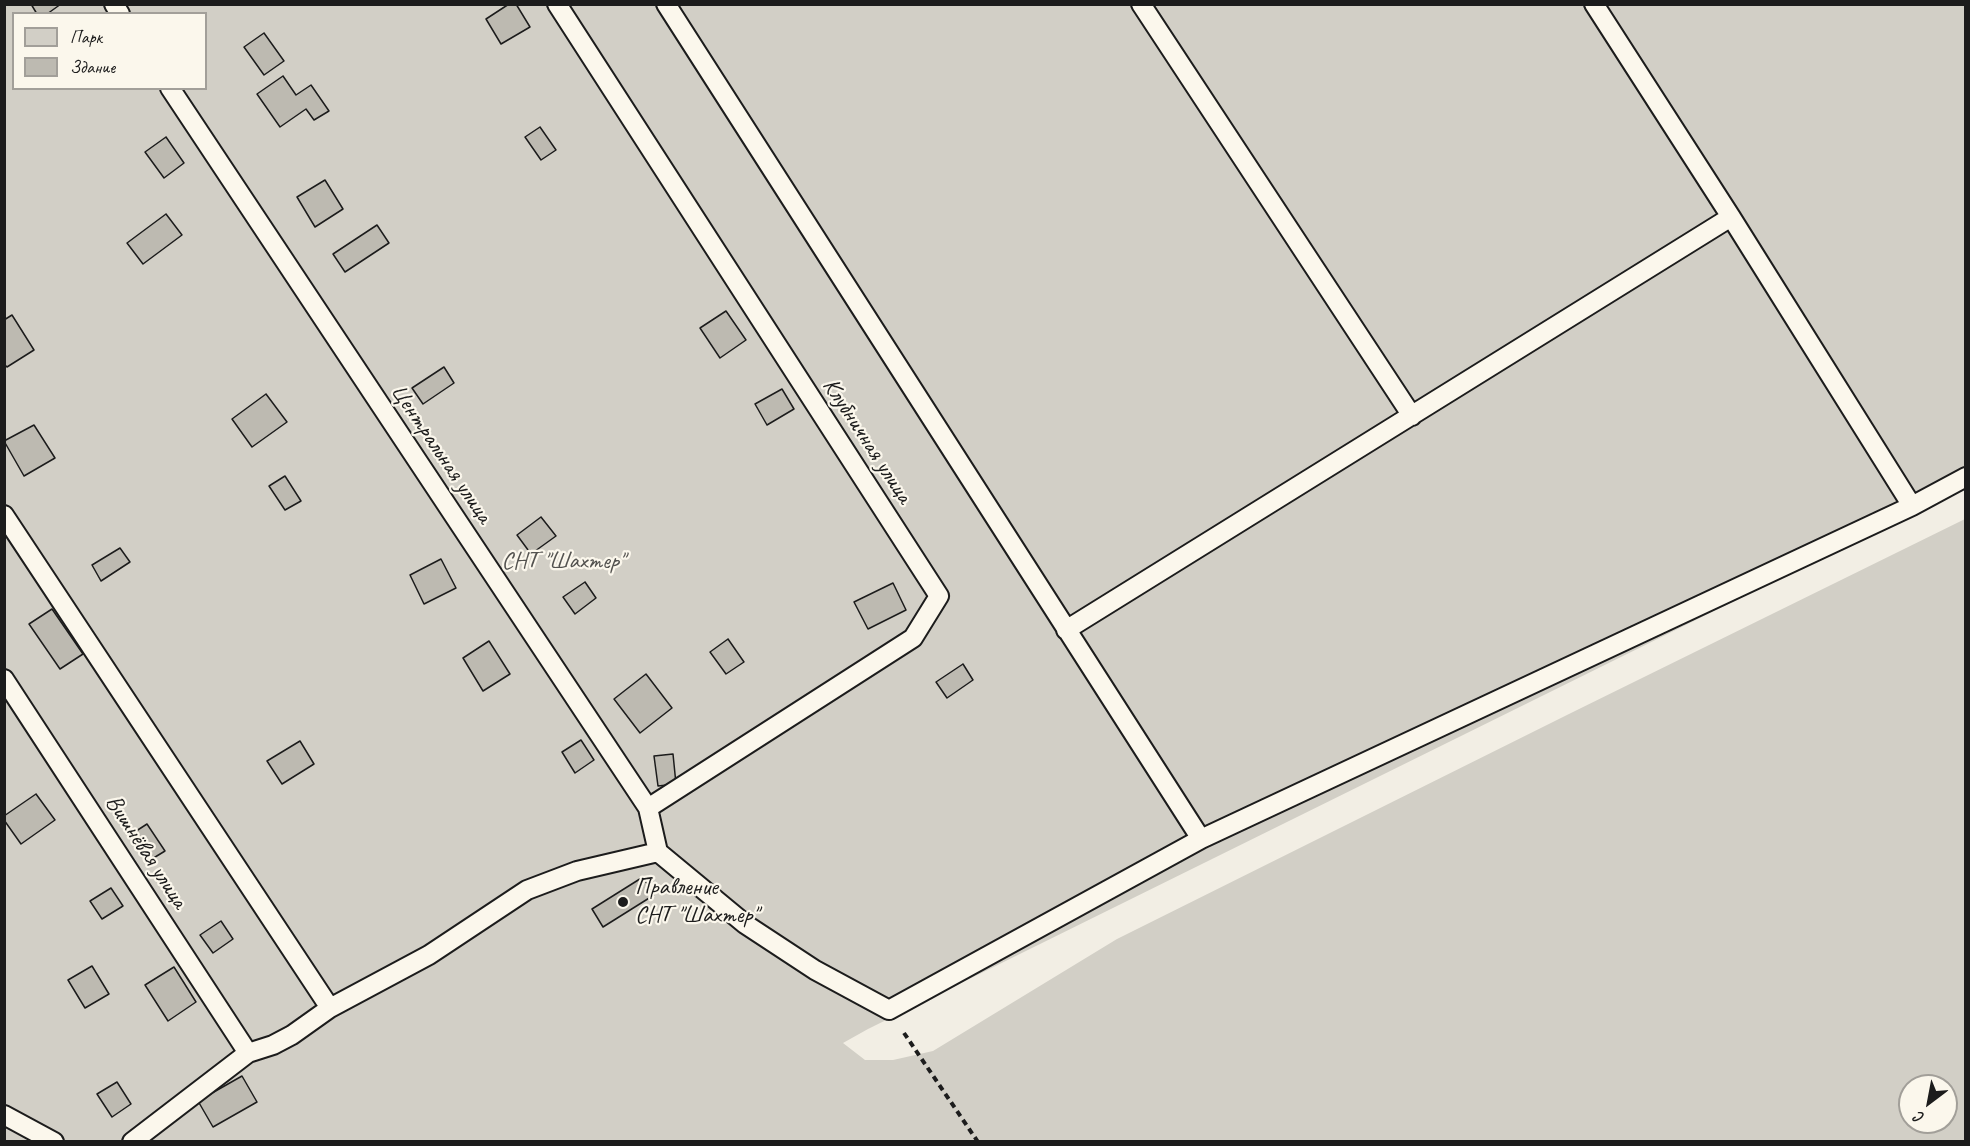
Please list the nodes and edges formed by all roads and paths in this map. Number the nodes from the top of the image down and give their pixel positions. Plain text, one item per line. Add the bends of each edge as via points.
1 (557, 4) edge
2 (666, 4) edge
3 (1141, 4) edge
4 (1594, 4) edge
5 (171, 90) edge
6 (1731, 217) junction
7 (1412, 416) junction
8 (1965, 477) edge
9 (1912, 506) junction
10 (4, 515) edge
11 (1066, 630) junction
12 (4, 679) edge
13 (648, 808) junction
14 (1201, 839) junction
15 (658, 852) junction
16 (330, 1008) junction
17 (889, 1010) junction
18 (248, 1053) junction
19 (4, 1115) edge
20 (132, 1141) edge
21 (54, 1142) edge
22 (978, 1142) edge

1 - 13 lane, Клубничная улица via 939,596 913,638
2 - 11 lane
3 - 7 lane
4 - 6 lane
5 - 13 lane, Центральная улица
6 - 7 lane
6 - 9 lane
7 - 11 lane
8 - 9 lane
9 - 14 lane
10 - 16 lane
11 - 14 lane
12 - 18 lane, Вишнёвая улица
13 - 15 lane, Центральная улица
14 - 17 lane
15 - 16 lane via 577,871 527,890 429,955
15 - 17 lane via 745,924 815,970
16 - 18 lane via 292,1035
17 - 22 path
18 - 20 lane
19 - 21 lane

